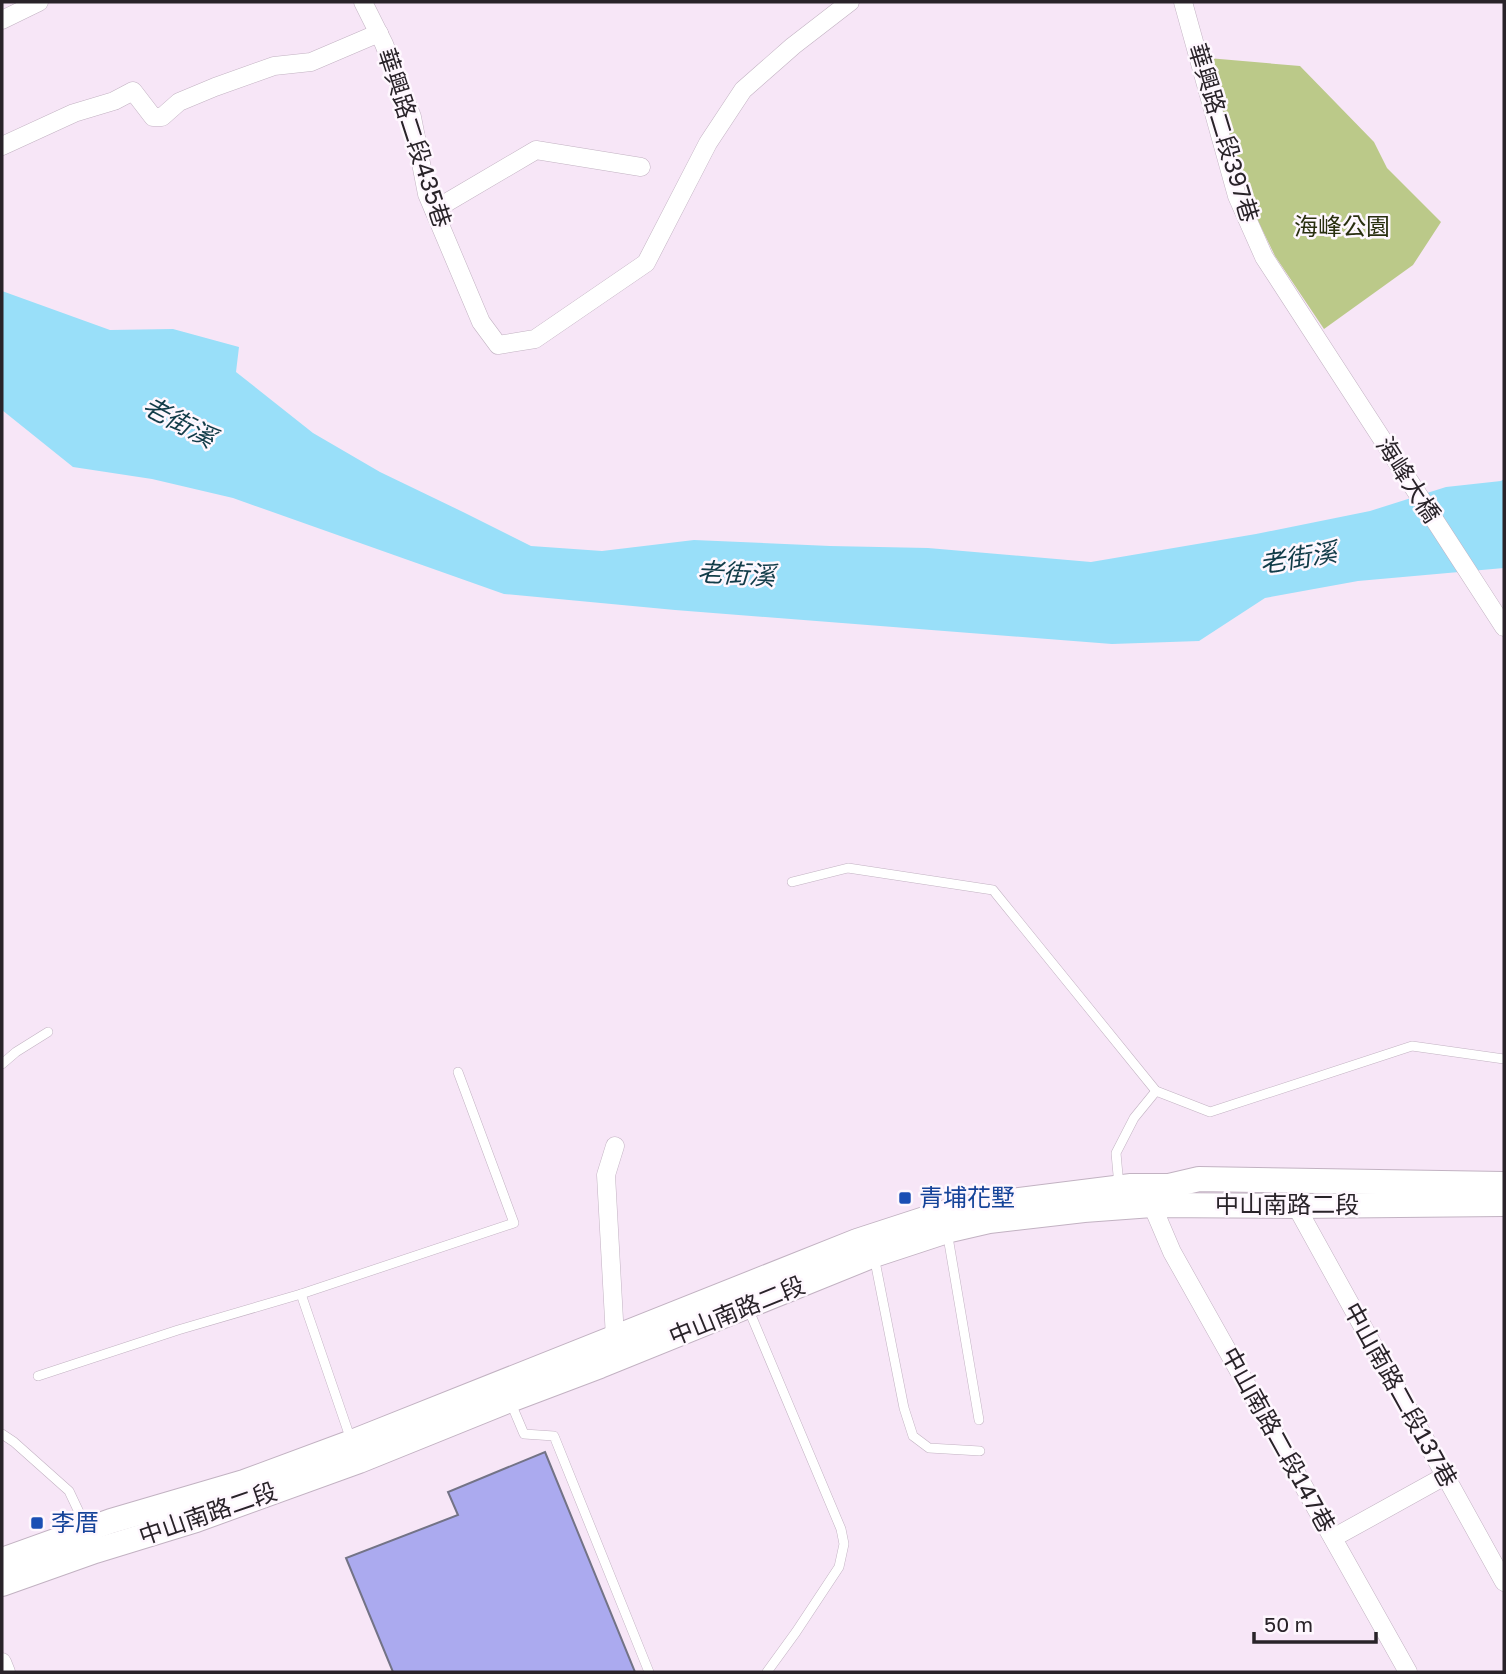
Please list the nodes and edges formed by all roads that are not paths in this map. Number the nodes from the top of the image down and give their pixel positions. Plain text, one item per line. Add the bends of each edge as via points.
1 (39, 2) edge
2 (363, 2) edge
3 (850, 2) edge
4 (1183, 2) edge
5 (2, 20) edge
6 (379, 33) junction
7 (3, 140) edge
8 (641, 167) dead end
9 (434, 210) junction
10 (1313, 333) joint
11 (1504, 627) edge
12 (792, 882) dead end
13 (47, 1032) dead end
14 (1504, 1059) edge
15 (2, 1064) edge
16 (458, 1072) dead end
17 (1156, 1091) junction
18 (615, 1146) dead end
19 (1504, 1184) edge
20 (1119, 1188) junction
21 (1504, 1204) edge
22 (1152, 1206) junction
23 (1296, 1206) junction
24 (945, 1222) junction
25 (874, 1255) junction
26 (302, 1294) junction
27 (744, 1297) junction
28 (615, 1338) junction
29 (38, 1376) dead end
30 (506, 1391) junction
31 (979, 1420) dead end
32 (2, 1434) edge
33 (352, 1442) junction
34 (980, 1451) dead end
35 (1444, 1476) junction
36 (1333, 1538) junction
37 (91, 1541) junction
38 (2, 1560) edge
39 (1504, 1582) edge
40 (2, 1584) edge
41 (2, 1662) edge
42 (6, 1672) edge
43 (649, 1672) edge
44 (767, 1672) edge
45 (1408, 1672) edge

1 - 5 street
2 - 6 street, 華興路二段435巷
3 - 9 street, 華興路二段435巷 via 743,90 708,143 646,263 535,339 498,345 481,323
4 - 10 street, 華興路二段397巷 via 1237,196 1264,257
6 - 7 street via 311,62 274,66 215,87 179,102 162,117 153,117 133,91
6 - 9 street, 華興路二段435巷 via 412,117
8 - 9 street via 536,150
10 - 11 street, 海峰大橋
12 - 17 lane via 848,868 993,890
13 - 15 lane
14 - 17 lane via 1412,1046 1210,1112
16 - 26 lane via 513,1223
17 - 20 lane via 1134,1118 1116,1153
18 - 28 street via 606,1175
19 - 20 main road, 中山南路二段 via 1199,1178 1169,1186
20 - 24 main road, 中山南路二段 via 987,1204
21 - 23 main road, 中山南路二段
22 - 23 main road, 中山南路二段
22 - 24 main road, 中山南路二段
22 - 36 street, 中山南路二段147巷 via 1172,1252
23 - 35 street, 中山南路二段137巷
24 - 25 main road, 中山南路二段
24 - 27 main road, 中山南路二段 via 857,1241
24 - 31 lane
25 - 27 main road, 中山南路二段
25 - 34 lane via 913,1436 929,1448
26 - 29 lane
26 - 33 lane
27 - 28 main road, 中山南路二段
27 - 30 main road, 中山南路二段 via 600,1366
27 - 44 lane via 844,1544 839,1566
28 - 30 main road, 中山南路二段
30 - 33 main road, 中山南路二段
30 - 37 main road, 中山南路二段 via 359,1461 196,1520
30 - 43 lane via 524,1434 554,1436
32 - 37 lane via 69,1491
33 - 37 main road, 中山南路二段
35 - 36 street
35 - 39 street, 中山南路二段137巷
36 - 45 street, 中山南路二段147巷
37 - 38 main road, 中山南路二段
37 - 40 main road, 中山南路二段
41 - 42 street

